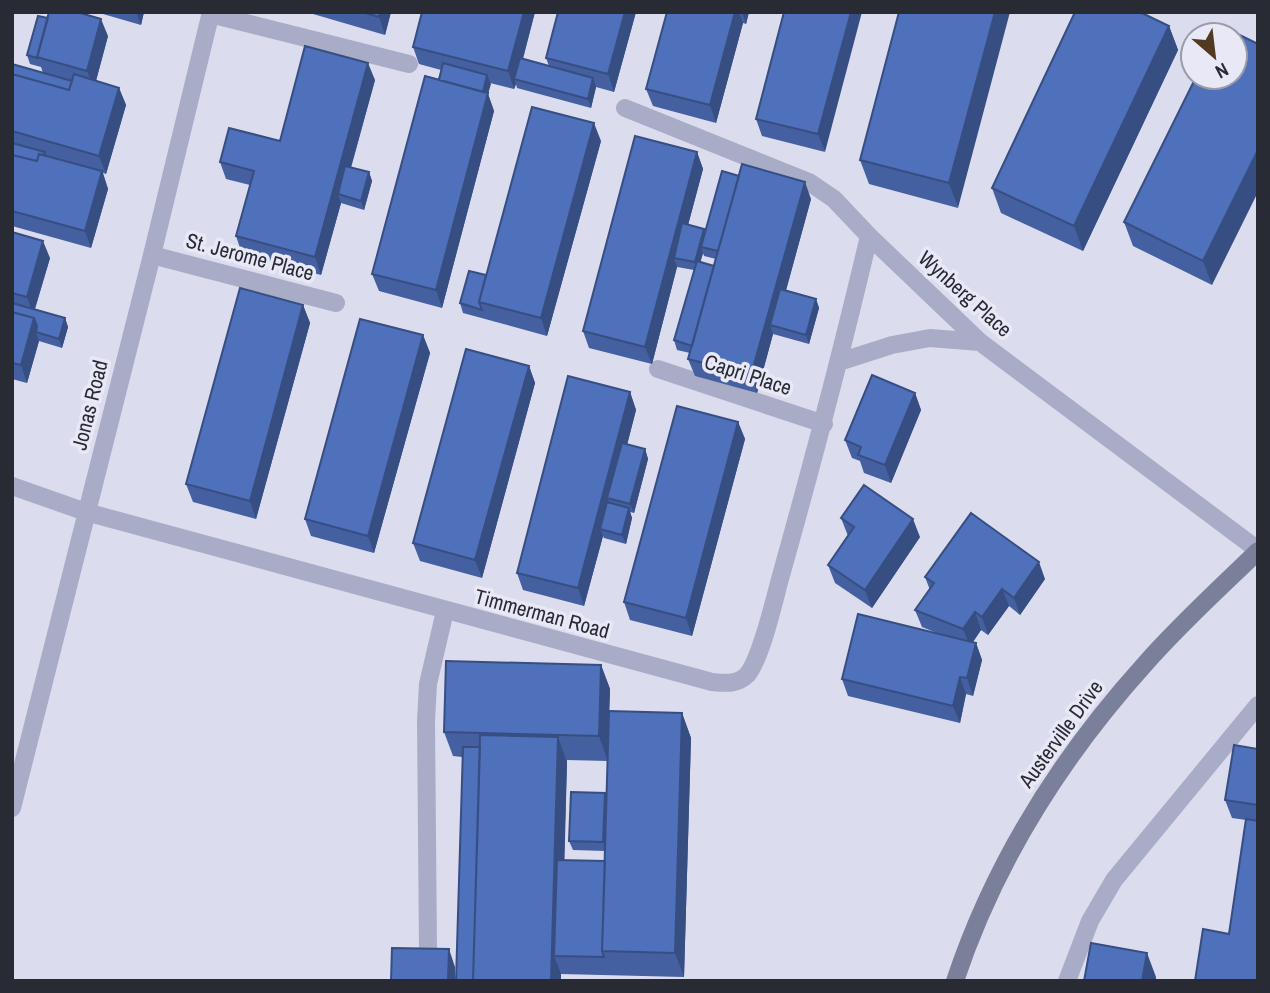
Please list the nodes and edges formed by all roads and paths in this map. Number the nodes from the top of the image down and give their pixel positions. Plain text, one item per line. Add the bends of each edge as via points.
1 (210, 13) edge
2 (409, 64) dead end
3 (625, 108) dead end
4 (869, 236) junction
5 (152, 255) junction
6 (336, 303) dead end
7 (981, 342) junction
8 (839, 362) junction
9 (658, 369) dead end
10 (824, 424) junction
11 (12, 486) edge
12 (86, 512) junction
13 (1258, 550) edge
14 (445, 611) junction
15 (1258, 705) edge
16 (12, 808) edge
17 (428, 951) edge
18 (955, 981) edge
19 (1068, 981) edge

1 - 2 street
1 - 5 street, Jonas Road
3 - 4 street, Wynberg Place via 809,182 834,199
4 - 7 street, Wynberg Place
4 - 8 street, Timmerman Road
5 - 6 street, St. Jerome Place
5 - 12 street, Jonas Road
7 - 8 street via 930,338
7 - 13 street, Wynberg Place
8 - 10 street, Timmerman Road
9 - 10 street, Capri Place
10 - 14 street, Timmerman Road via 758,653 747,675 732,684
11 - 12 street, Timmerman Road
12 - 14 street, Timmerman Road
12 - 16 street, Jonas Road
13 - 18 street, Austerville Drive via 1146,662 1050,784 1001,870
14 - 17 street via 426,721
15 - 19 street via 1114,880 1090,921

